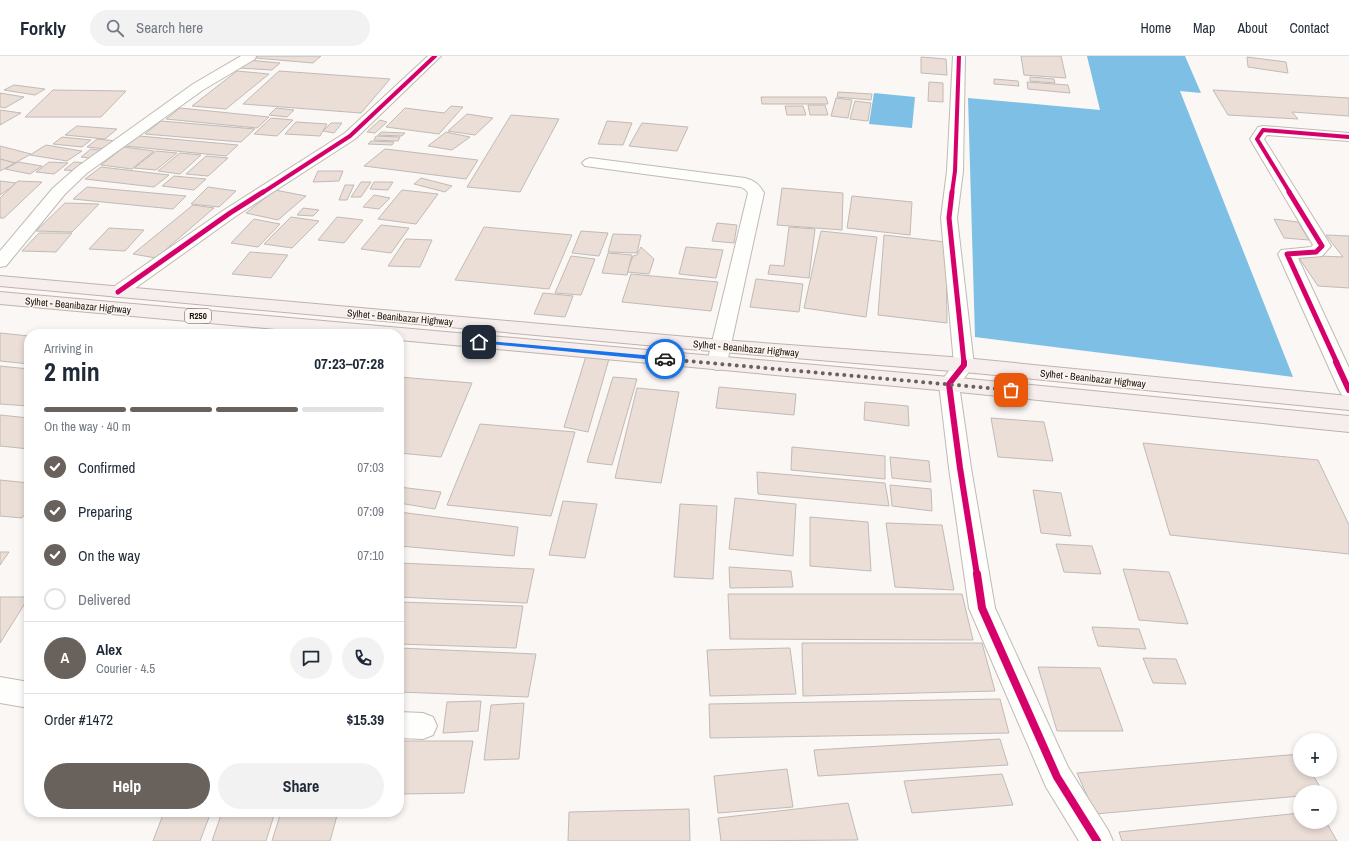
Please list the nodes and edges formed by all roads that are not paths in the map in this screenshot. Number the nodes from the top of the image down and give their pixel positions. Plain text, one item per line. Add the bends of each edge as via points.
1 (250, 56) edge
2 (435, 56) edge
3 (959, 56) edge
4 (1349, 137) edge
5 (590, 163) dead end
6 (0, 262) edge
7 (0, 281) edge
8 (118, 292) junction
9 (0, 298) edge
10 (341, 329) edge
11 (404, 334) edge
12 (719, 355) junction
13 (956, 375) junction
14 (1349, 390) edge
15 (1349, 403) edge
16 (1349, 424) edge
17 (0, 690) edge
18 (24, 693) edge
19 (1097, 841) edge

1 - 6 street via 198,87 82,170 59,191
2 - 8 street via 350,136 230,213
3 - 13 street via 956,171 949,218
4 - 14 street via 1263,130 1257,139 1322,246 1316,252 1287,254
5 - 12 street via 745,183 753,187 756,192
7 - 8 main road, Sylhet - Beanibazar Highway / R250
8 - 12 main road, Sylhet - Beanibazar Highway / R250
9 - 10 main road, Sylhet - Beanibazar Highway / R250
11 - 12 main road, Sylhet - Beanibazar Highway / R250
12 - 13 main road, Sylhet - Beanibazar Highway / R250
13 - 15 main road, Sylhet - Beanibazar Highway / R250
13 - 16 main road, Sylhet - Beanibazar Highway / R250
13 - 19 street via 960,468 982,608 1057,777
17 - 18 street

